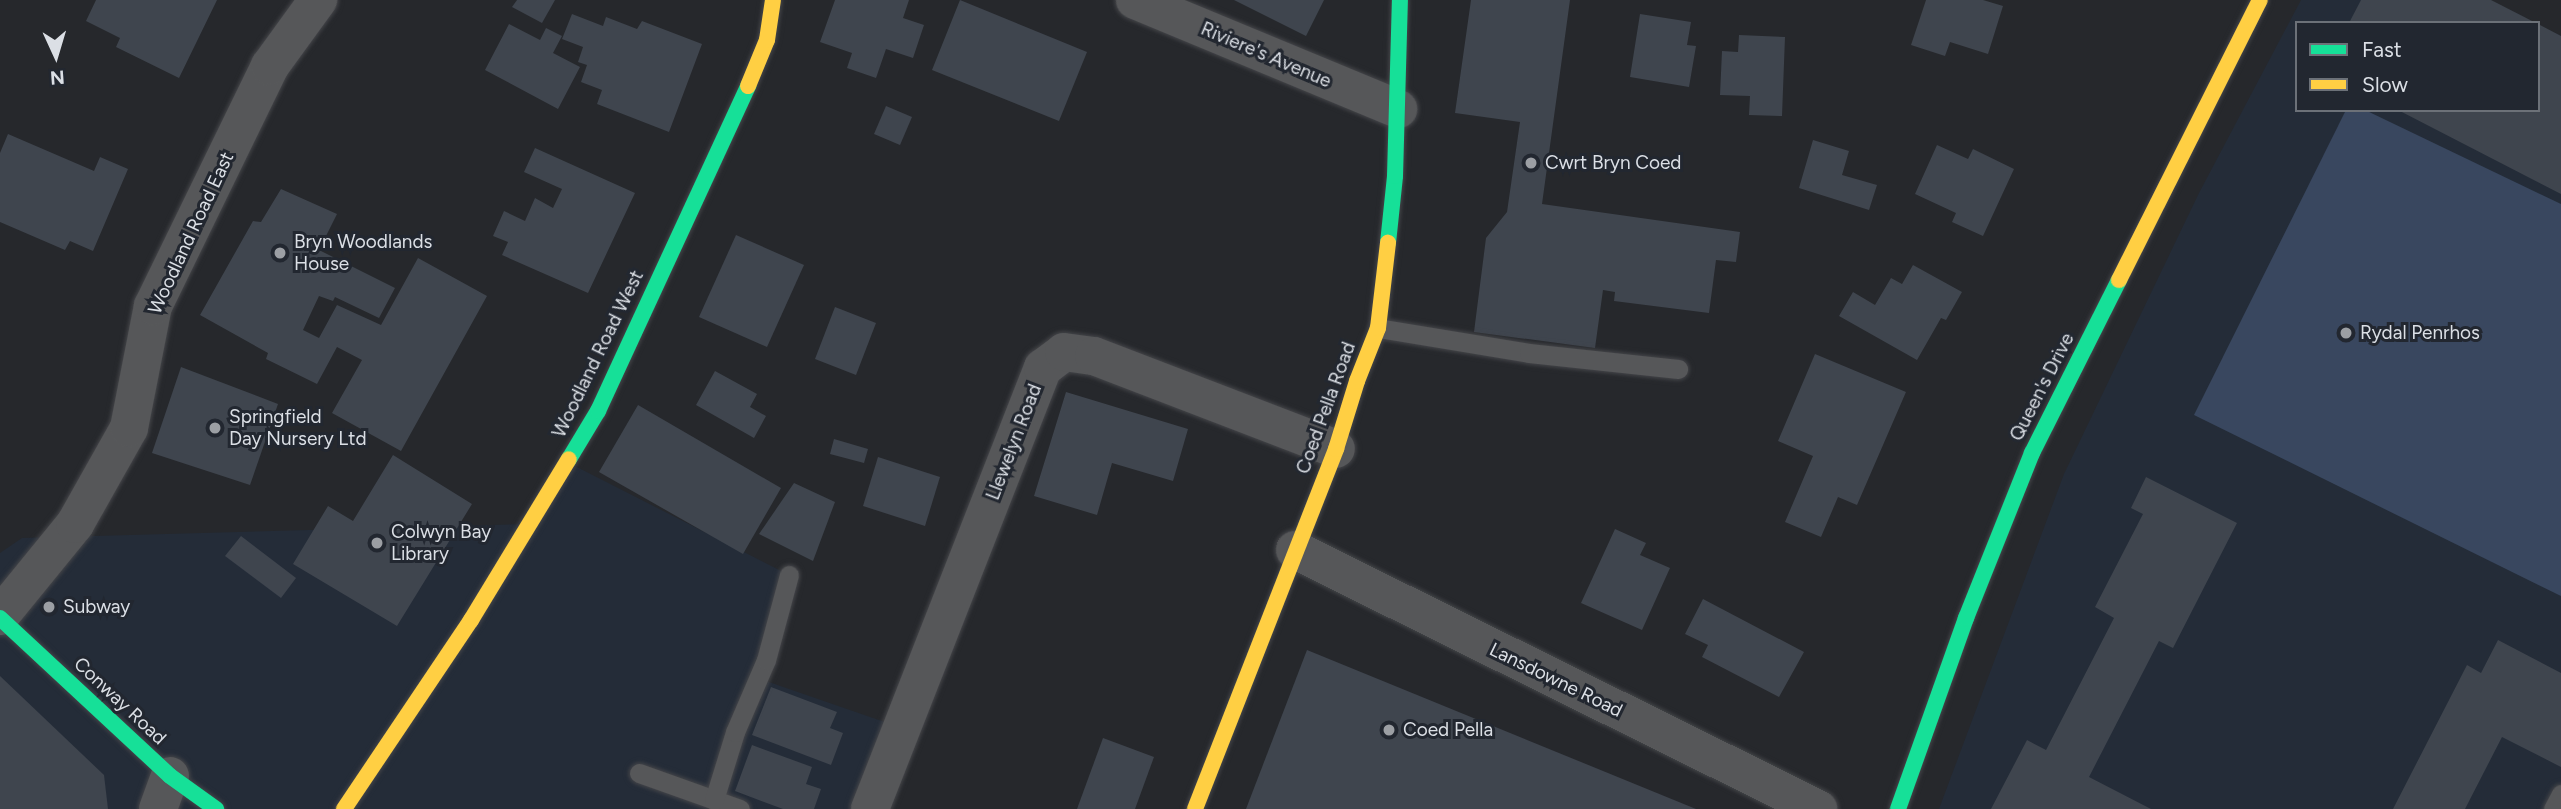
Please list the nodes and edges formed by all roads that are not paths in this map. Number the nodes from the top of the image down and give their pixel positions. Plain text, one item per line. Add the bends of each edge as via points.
1 (318, 0) edge
2 (773, 0) edge
3 (1135, 0) edge
4 (1400, 0) edge
5 (2260, 0) edge
6 (1398, 109) junction
7 (1378, 328) junction
8 (1678, 369) dead end
9 (1336, 449) junction
10 (1295, 550) junction
11 (789, 575) dead end
12 (0, 617) edge
13 (639, 773) dead end
14 (164, 792) edge
15 (2561, 794) edge
16 (714, 800) junction
17 (216, 809) edge
18 (344, 809) edge
19 (740, 809) edge
20 (870, 809) edge
21 (1195, 809) edge
22 (1818, 809) edge
23 (1898, 809) edge
24 (2553, 809) edge

1 - 12 street, Woodland Road East via 270,66 153,306 130,428 75,524
2 - 18 street, Woodland Road West via 767,40 754,74 598,411 471,620
3 - 6 street, Riviere's Avenue
4 - 6 street, Coed Pella Road
5 - 23 street, Queen's Drive via 2032,453 1966,618
6 - 7 street, Coed Pella Road
7 - 8 lane via 1529,353
7 - 9 street, Coed Pella Road
9 - 10 street, Coed Pella Road
9 - 20 street, Llewelyn Road via 1094,356 1064,352 1043,368
10 - 21 street, Coed Pella Road
10 - 22 street, Lansdowne Road
11 - 16 lane via 766,660 735,732
12 - 14 street, Conway Road
13 - 16 lane
14 - 17 street, Conway Road
15 - 24 lane
16 - 19 lane

